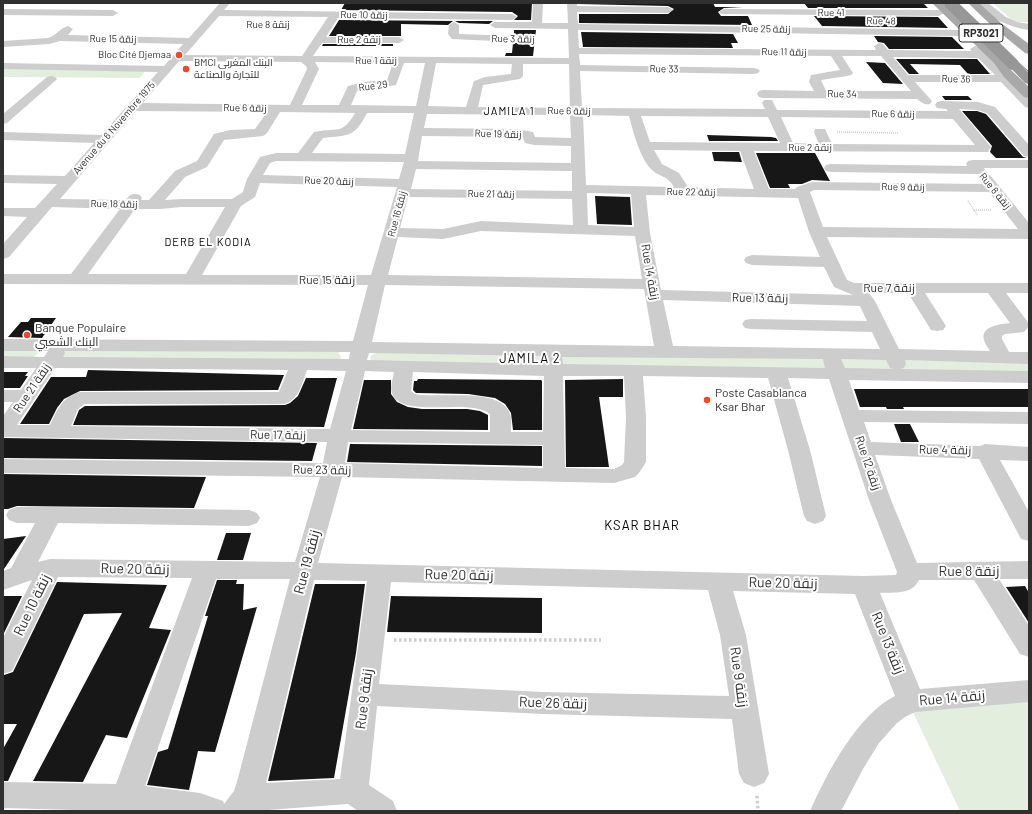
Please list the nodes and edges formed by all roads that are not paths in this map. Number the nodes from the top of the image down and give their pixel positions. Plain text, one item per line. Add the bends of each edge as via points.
1 (45, 3) edge
2 (96, 3) edge
3 (538, 3) edge
4 (660, 3) edge
5 (819, 3) edge
6 (845, 3) edge
7 (928, 3) edge
8 (950, 3) edge
9 (965, 3) edge
10 (973, 3) edge
11 (982, 3) edge
12 (987, 3) edge
13 (895, 4) dead end
14 (794, 7) edge
15 (221, 8) edge
16 (938, 8) edge
17 (328, 9) edge
18 (385, 9) edge
19 (668, 9) edge
20 (722, 11) edge
21 (3, 12) edge
22 (32, 12) junction
23 (826, 12) junction
24 (82, 13) junction
25 (114, 13) dead end
26 (511, 17) junction
27 (856, 17) junction
28 (908, 17) junction
29 (756, 20) dead end
30 (207, 25) junction
31 (222, 25) dead end
32 (314, 25) dead end
33 (329, 25) junction
34 (537, 26) junction
35 (407, 27) junction
36 (1029, 27) edge
37 (454, 29) junction
38 (676, 29) junction
39 (733, 29) junction
40 (819, 30) junction
41 (865, 31) junction
42 (962, 31) junction
43 (1005, 31) junction
44 (921, 32) junction
45 (1029, 33) edge
46 (573, 34) edge
47 (59, 39) junction
48 (495, 39) junction
49 (526, 39) dead end
50 (689, 40) dead end
51 (190, 41) junction
52 (316, 43) junction
53 (3, 44) edge
54 (398, 44) junction
55 (1029, 50) edge
56 (702, 51) junction
57 (748, 51) junction
58 (793, 52) junction
59 (835, 53) junction
60 (885, 53) junction
61 (916, 54) junction
62 (981, 55) junction
63 (993, 55) junction
64 (177, 58) junction
65 (305, 60) junction
66 (431, 60) junction
67 (396, 61) junction
68 (489, 61) junction
69 (518, 61) junction
70 (1029, 61) edge
71 (3, 66) edge
72 (36, 66) junction
73 (166, 69) junction
74 (754, 71) junction
75 (906, 72) junction
76 (35, 78) dead end
77 (51, 79) junction
78 (66, 79) dead end
79 (1027, 79) edge
80 (1006, 80) junction
81 (140, 81) dead end
82 (155, 82) junction
83 (933, 92) dead end
84 (763, 94) junction
85 (822, 94) junction
86 (1029, 94) edge
87 (922, 97) junction
88 (1029, 104) edge
89 (472, 105) junction
90 (576, 105) junction
91 (133, 107) junction
92 (276, 108) junction
93 (294, 108) junction
94 (343, 109) junction
95 (363, 109) junction
96 (420, 109) junction
97 (953, 110) junction
98 (634, 112) junction
99 (772, 113) junction
100 (937, 115) junction
101 (3, 120) edge
102 (416, 132) junction
103 (820, 132) dead end
104 (3, 136) edge
105 (105, 138) junction
106 (577, 142) junction
107 (645, 146) junction
108 (746, 148) junction
109 (789, 148) junction
110 (824, 148) junction
111 (961, 149) junction
112 (1029, 153) edge
113 (302, 157) junction
114 (411, 161) junction
115 (1029, 164) edge
116 (578, 167) junction
117 (976, 167) junction
118 (831, 168) junction
119 (3, 179) edge
120 (254, 179) junction
121 (68, 180) junction
122 (842, 186) junction
123 (404, 188) junction
124 (994, 188) junction
125 (638, 190) junction
126 (807, 190) junction
127 (579, 192) junction
128 (684, 192) junction
129 (763, 194) junction
130 (132, 201) junction
131 (156, 202) junction
132 (236, 203) junction
133 (47, 204) junction
134 (3, 212) edge
135 (581, 230) junction
136 (392, 232) junction
137 (643, 232) junction
138 (817, 232) junction
139 (1029, 233) edge
140 (3, 254) edge
141 (752, 260) dead end
142 (830, 262) junction
143 (3, 279) edge
144 (75, 280) junction
145 (191, 280) junction
146 (378, 280) junction
147 (851, 288) junction
148 (993, 288) junction
149 (1029, 288) edge
150 (914, 289) junction
151 (653, 290) junction
152 (866, 301) junction
153 (752, 324) dead end
154 (937, 326) dead end
155 (879, 327) junction
156 (3, 345) edge
157 (60, 346) junction
158 (665, 353) junction
159 (892, 355) junction
160 (360, 356) junction
161 (1003, 358) junction
162 (1029, 358) edge
163 (553, 361) junction
164 (3, 362) edge
165 (50, 362) junction
166 (833, 363) junction
167 (300, 364) junction
168 (405, 367) junction
169 (633, 370) junction
170 (776, 372) junction
171 (903, 375) junction
172 (1029, 377) edge
173 (3, 396) edge
174 (26, 396) junction
175 (851, 416) junction
176 (1029, 418) edge
177 (3, 431) edge
178 (58, 432) junction
179 (339, 435) junction
180 (500, 438) junction
181 (553, 439) junction
182 (862, 448) junction
183 (985, 451) junction
184 (1029, 454) edge
185 (3, 466) edge
186 (333, 470) junction
187 (554, 476) junction
188 (17, 515) dead end
189 (50, 515) junction
190 (815, 516) dead end
191 (249, 518) dead end
192 (1029, 532) edge
193 (50, 568) junction
194 (207, 570) junction
195 (1029, 570) edge
196 (304, 571) junction
197 (909, 572) junction
198 (982, 572) junction
199 (380, 573) junction
200 (11, 578) edge
201 (718, 582) junction
202 (864, 585) junction
203 (1029, 647) edge
204 (3, 664) edge
205 (1029, 691) edge
206 (364, 694) junction
207 (911, 701) junction
208 (743, 708) junction
209 (754, 774) dead end
210 (353, 791) junction
211 (3, 795) edge
212 (126, 804) edge
213 (242, 804) edge
214 (202, 809) edge
215 (382, 811) edge
216 (825, 811) edge

1 - 22 street
2 - 24 street
3 - 34 street
4 - 19 street
5 - 23 street
6 - 27 street
7 - 16 street
8 - 79 highway, RP3021, bridge
9 - 70 highway, RP3021
10 - 43 main road
11 - 36 street via 1002,20 1012,25
12 - 36 street via 1005,20
13 - 28 street via 900,6
14 - 20 street, Rue 41
14 - 23 street, Rue 41
15 - 17 street, Rue 10 زنقة
15 - 30 street, Avenue du 6 Novembre 1975
16 - 28 street
16 - 42 main road
17 - 18 street, Rue 10 زنقة
17 - 33 street
18 - 26 street, Rue 10 زنقة
18 - 35 street via 388,24
19 - 38 street
19 - 46 street
20 - 39 street
21 - 22 street
22 - 24 street
23 - 27 street, Rue 41
24 - 25 street
24 - 47 street
26 - 34 street
26 - 37 street
27 - 28 street, Rue 48
27 - 29 street, Rue 48
27 - 41 street
30 - 31 street
30 - 51 street, Avenue du 6 Novembre 1975
32 - 33 street
33 - 52 street
34 - 46 street
35 - 37 street
35 - 54 street
36 - 43 main road
37 - 48 street, Rue 3 زنقة via 454,36 460,38
38 - 39 street, Rue 25 زنقة
38 - 46 street, Rue 25 زنقة
39 - 40 street, Rue 25 زنقة
39 - 57 street
40 - 41 street, Rue 25 زنقة
40 - 58 street via 822,40 792,41
41 - 44 street, Rue 25 زنقة
41 - 60 street
42 - 43 main road
42 - 44 street, Rue 25 زنقة
42 - 62 street
42 - 63 main road
43 - 45 main road
43 - 55 main road
44 - 61 street via 928,40 907,43
46 - 56 street, Rue 11 زنقة
46 - 69 street, Rue 1 زنقة
46 - 74 street, Rue 33
46 - 90 street
47 - 51 street, Rue 15 زنقة
47 - 53 street, Rue 15 زنقة
47 - 72 street via 49,55
48 - 49 street, Rue 3 زنقة
48 - 68 street
50 - 56 street via 697,42
51 - 64 street, Avenue du 6 Novembre 1975
52 - 54 street
52 - 65 street
54 - 67 street
56 - 57 street, Rue 11 زنقة
57 - 58 street, Rue 11 زنقة
57 - 74 street
58 - 59 street, Rue 11 زنقة
59 - 60 street, Rue 11 زنقة
59 - 85 street via 847,73 815,77
60 - 61 street, Rue 11 زنقة
60 - 75 street via 894,66
61 - 62 street, Rue 11 زنقة
62 - 63 street, Rue 11 زنقة
62 - 80 street
63 - 86 main road via 1011,78
64 - 65 street, Rue 1 زنقة
64 - 73 street, Avenue du 6 Novembre 1975
65 - 67 street, Rue 1 زنقة
65 - 93 street via 313,69
66 - 67 street, Rue 1 زنقة
66 - 68 street, Rue 1 زنقة
66 - 96 street, Rue 16 زنقة
67 - 94 street, Rue 29 via 392,83 352,89
68 - 69 street, Rue 1 زنقة
69 - 89 street via 518,76 478,83
71 - 72 street
72 - 73 street
73 - 82 street, Avenue du 6 Novembre 1975
74 - 84 street
75 - 80 street, Rue 36
75 - 87 street
76 - 77 street
77 - 78 street
77 - 101 street
80 - 88 street
81 - 82 street
82 - 91 street, Avenue du 6 Novembre 1975
83 - 87 street
84 - 85 street, Rue 34
84 - 99 street
85 - 87 street, Rue 34
87 - 97 street
87 - 100 street
89 - 90 street, Rue 6 زنقة
89 - 96 street, Rue 6 زنقة
90 - 98 street, Rue 6 زنقة
90 - 106 street
91 - 92 street, Rue 6 زنقة
91 - 105 street, Avenue du 6 Novembre 1975
92 - 93 street, Rue 6 زنقة
92 - 131 street via 258,133 219,137 202,164 180,174
93 - 94 street, Rue 6 زنقة
94 - 95 street, Rue 6 زنقة
95 - 96 street, Rue 6 زنقة
95 - 113 street via 354,126 319,135
96 - 102 street, Rue 16 زنقة
97 - 100 street, Rue 6 زنقة
97 - 111 street, Rue 2 زنقة via 984,147
97 - 112 street via 978,106 991,110
98 - 99 street, Rue 6 زنقة
98 - 107 street
99 - 100 street, Rue 6 زنقة
99 - 109 street
102 - 106 street, Rue 19 زنقة via 518,132 528,135 530,140 534,141
102 - 114 street, Rue 16 زنقة
103 - 110 street
104 - 105 street
105 - 121 street, Avenue du 6 Novembre 1975
106 - 116 street
107 - 108 street, Rue 2 زنقة
107 - 128 street via 656,166 674,176
108 - 109 street, Rue 2 زنقة
108 - 129 street
109 - 110 street, Rue 2 زنقة
110 - 111 street, Rue 2 زنقة
110 - 118 street
111 - 117 street, Rue 8 زنقة
113 - 114 street
113 - 120 street via 276,157 265,160
114 - 116 street
114 - 123 street, Rue 16 زنقة
115 - 117 street
116 - 127 street
117 - 118 street
117 - 124 street, Rue 8 زنقة
118 - 122 street
119 - 121 street
120 - 123 street, Rue 20 زنقة
120 - 132 street via 250,194
121 - 133 street, Avenue du 6 Novembre 1975
122 - 124 street, Rue 9 زنقة
122 - 126 street, Rue 9 زنقة
123 - 127 street, Rue 21 زنقة
123 - 136 street, Rue 16 زنقة
124 - 139 street, Rue 8 زنقة
125 - 127 street, Rue 22 زنقة
125 - 128 street, Rue 22 زنقة
125 - 137 street, Rue 14 زنقة
126 - 129 street, Rue 22 زنقة
126 - 138 street
127 - 135 street
128 - 129 street, Rue 22 زنقة
130 - 131 street, Rue 18 زنقة
130 - 133 street, Rue 18 زنقة
130 - 144 street
131 - 132 street, Rue 18 زنقة
132 - 145 street
133 - 134 street
133 - 140 street, Avenue du 6 Novembre 1975
135 - 136 street via 481,226 443,234
135 - 137 street
136 - 146 street, Rue 16 زنقة
137 - 151 street, Rue 14 زنقة
138 - 139 street
138 - 142 street
141 - 142 street
142 - 147 street via 840,283
143 - 144 street, Rue 15 زنقة
144 - 145 street, Rue 15 زنقة
145 - 146 street, Rue 15 زنقة
146 - 151 street, Rue 15 زنقة
146 - 160 street, Rue 16 زنقة
147 - 150 street, Rue 7 زنقة
147 - 152 street, Rue 7 زنقة
148 - 149 street, Rue 7 زنقة
148 - 150 street, Rue 7 زنقة
148 - 161 street via 1021,325 993,334
150 - 154 street
151 - 152 street, Rue 13 زنقة
151 - 158 street, Rue 14 زنقة
152 - 155 street, Rue 7 زنقة
153 - 155 street
155 - 159 street, Rue 7 زنقة
156 - 157 street
157 - 160 street
157 - 165 street, Rue 21 زنقة
158 - 163 street
158 - 166 street
159 - 161 street
159 - 166 street
159 - 171 street, Rue 7 زنقة
160 - 163 street
160 - 167 street
160 - 168 street
160 - 179 street, Rue 19 زنقة
161 - 162 street
163 - 168 street
163 - 169 street
163 - 181 street
164 - 165 street
165 - 167 street
165 - 174 street, Rue 21 زنقة
166 - 170 street
166 - 171 street
166 - 175 street, Rue 12 زنقة
167 - 178 street via 284,398 80,398 71,405
168 - 180 street via 401,392 407,398 485,403 492,406 498,410 500,416
169 - 170 street
169 - 187 street, Rue 23 زنقة via 636,418 633,467 629,472 614,476
170 - 190 street
171 - 172 street
173 - 174 street
174 - 177 street, Rue 21 زنقة
175 - 176 street
175 - 182 street, Rue 12 زنقة
177 - 178 street, Rue 17 زنقة
178 - 179 street, Rue 17 زنقة
179 - 180 street, Rue 17 زنقة
179 - 186 street, Rue 19 زنقة
180 - 181 street, Rue 17 زنقة
181 - 187 street
182 - 183 street, Rue 4 زنقة
182 - 197 street, Rue 12 زنقة
183 - 184 street, Rue 4 زنقة
183 - 192 street
185 - 186 street, Rue 23 زنقة
186 - 187 street, Rue 23 زنقة
186 - 196 street, Rue 19 زنقة
188 - 189 street
189 - 191 street
189 - 200 street
193 - 194 street, Rue 20 زنقة
193 - 200 street, Rue 20 زنقة
193 - 204 street, Rue 10 زنقة
194 - 196 street, Rue 20 زنقة
194 - 212 street
195 - 198 street, Rue 8 زنقة
196 - 199 street, Rue 20 زنقة
196 - 213 street, Rue 19 زنقة via 258,760
197 - 198 street, Rue 8 زنقة
197 - 202 street, Rue 20 زنقة via 907,581 900,585
198 - 203 street
199 - 201 street, Rue 20 زنقة
199 - 206 street, Rue 9 زنقة
201 - 202 street, Rue 20 زنقة
201 - 208 street, Rue 9 زنقة via 733,635
202 - 207 street, Rue 13 زنقة
205 - 207 street, Rue 14 زنقة
206 - 208 street, Rue 26 زنقة via 543,703
206 - 210 street, Rue 9 زنقة
207 - 216 street, Rue 14 زنقة via 886,716 865,739
208 - 209 street, Rue 9 زنقة
210 - 213 street
210 - 215 street
211 - 212 street
212 - 214 street

